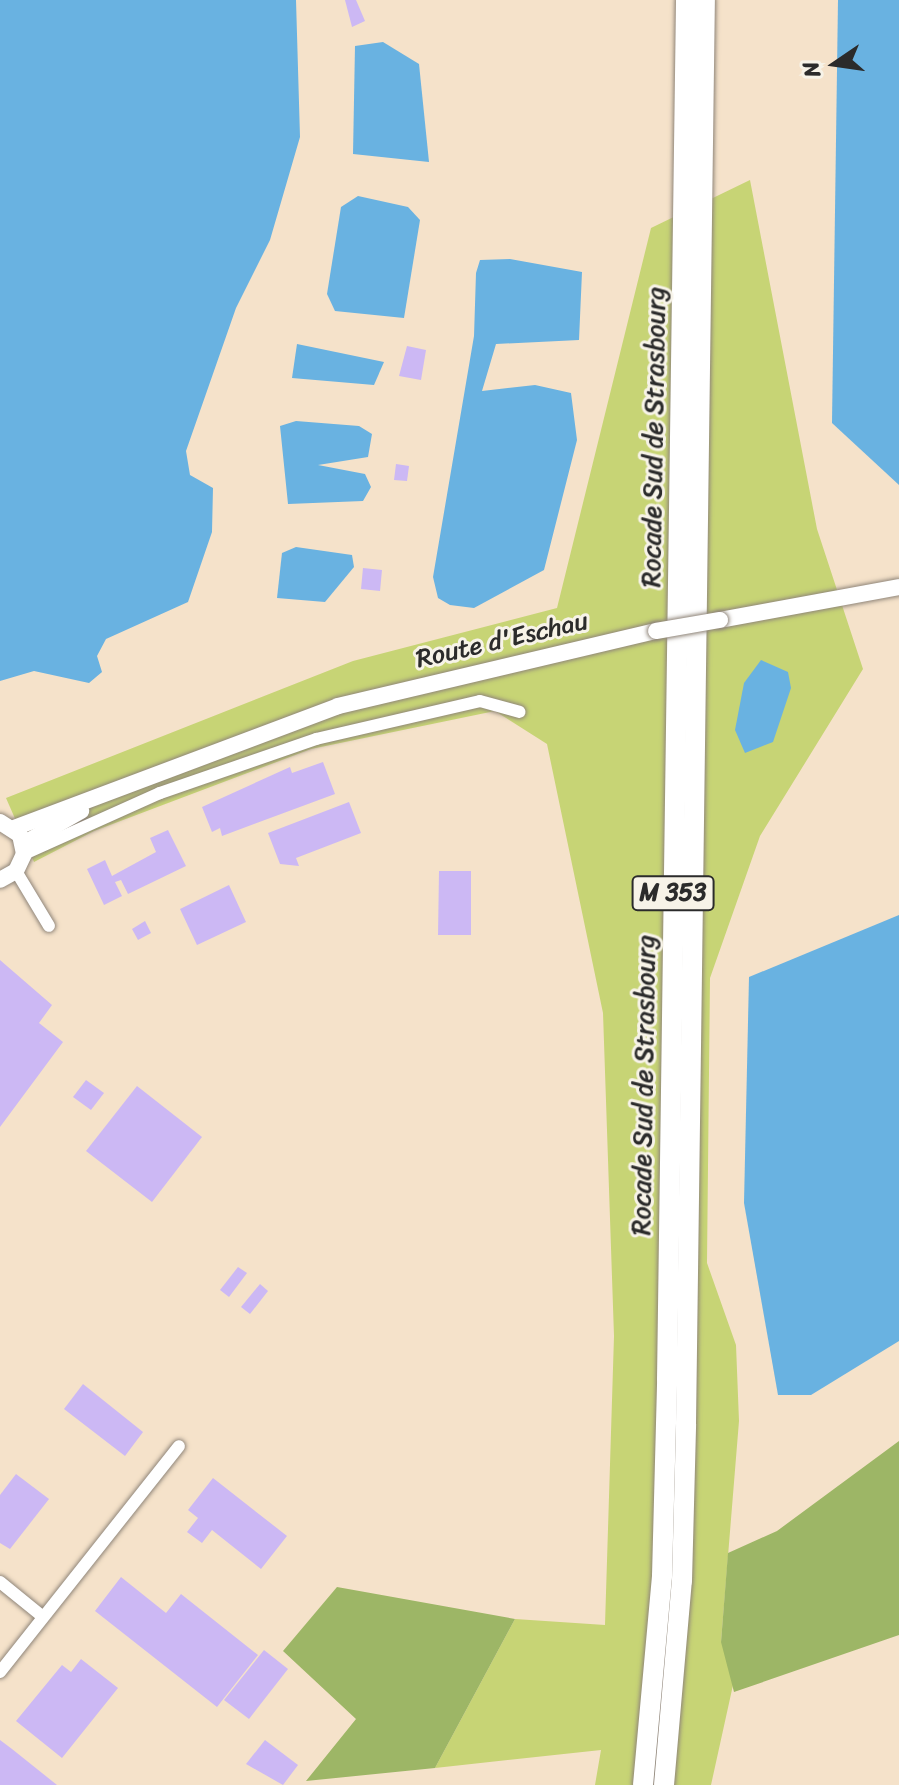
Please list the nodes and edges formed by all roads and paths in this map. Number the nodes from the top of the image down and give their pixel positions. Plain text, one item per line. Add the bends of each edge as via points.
1 (686, 0) edge
2 (705, 0) edge
3 (899, 587) edge
4 (520, 712) dead end
5 (128, 784) junction
6 (7, 825) edge
7 (23, 849) junction
8 (16, 871) junction
9 (0, 880) edge
10 (49, 926) dead end
11 (179, 1446) dead end
12 (0, 1582) edge
13 (43, 1617) junction
14 (0, 1672) edge
15 (643, 1785) edge
16 (664, 1785) edge

1 - 15 highway, Rocade Sud de Strasbourg / M 353 via 666,1411 662,1576
2 - 16 highway, Rocade Sud de Strasbourg / M 353 via 686,1424 682,1581
3 - 5 main road, Route d'Eschau, bridge via 437,677 241,739
4 - 7 street, Route d'Eschau via 480,701 316,739 160,793
5 - 6 main road, Route d'Eschau
5 - 7 main road, Route d'Eschau
6 - 7 main road
7 - 8 main road
8 - 9 main road
8 - 10 street
11 - 13 street
12 - 13 street
13 - 14 street

